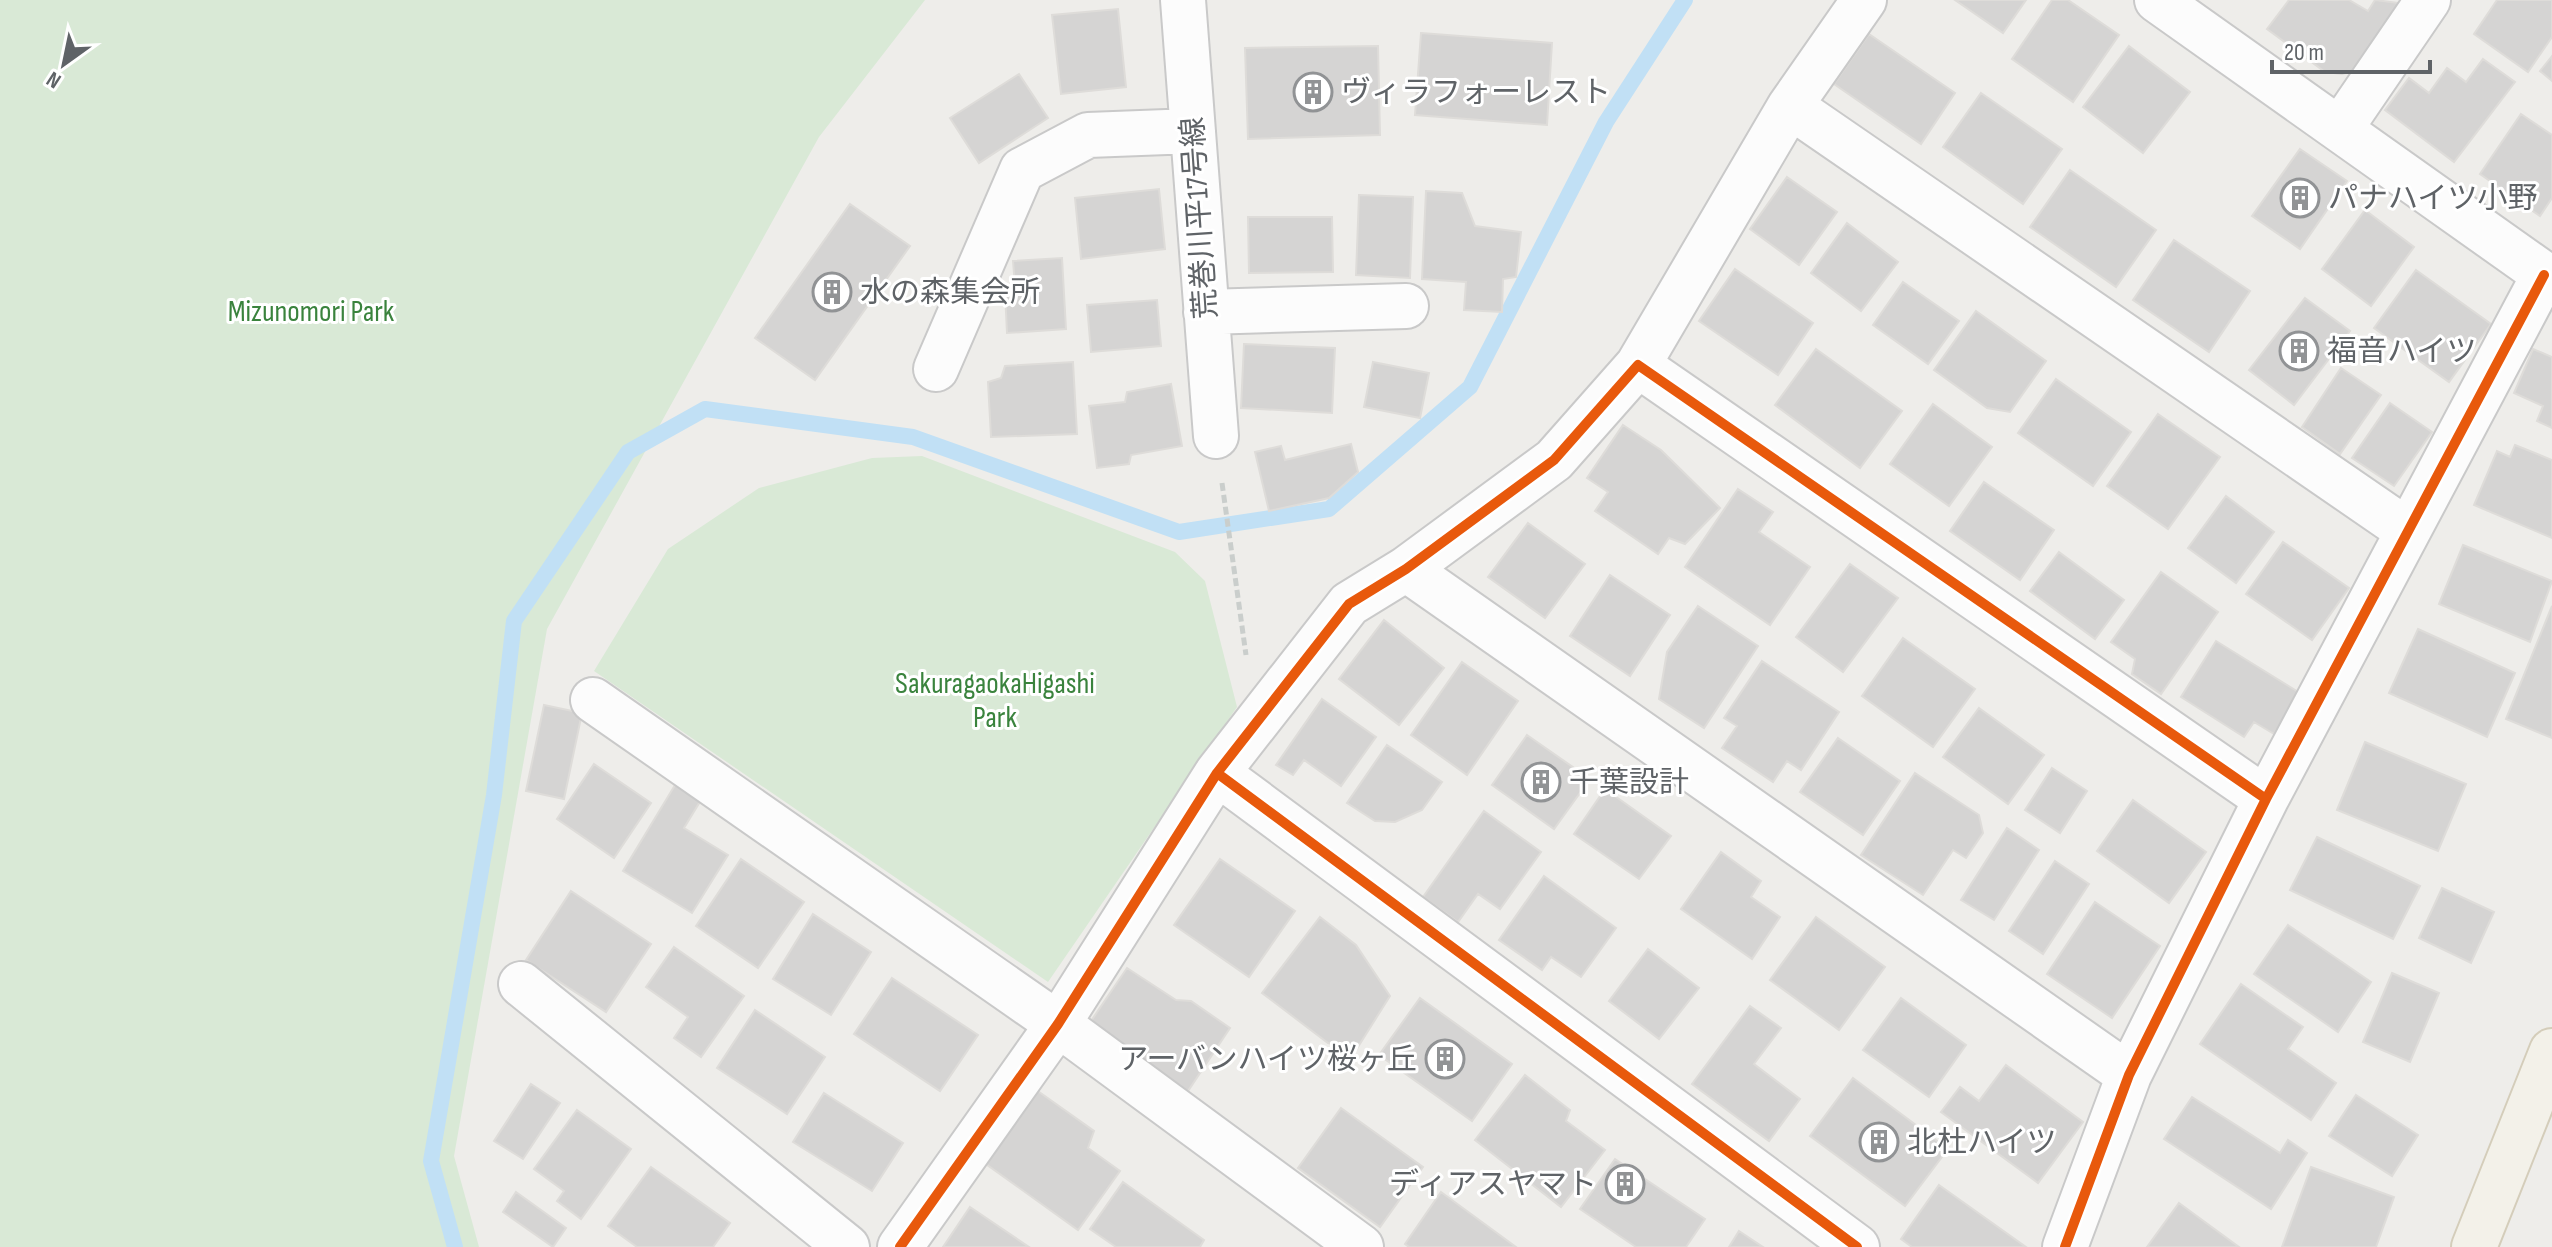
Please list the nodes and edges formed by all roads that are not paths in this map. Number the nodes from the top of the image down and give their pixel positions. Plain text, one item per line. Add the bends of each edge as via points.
1 (1183, 0) edge
2 (1864, 0) edge
3 (2157, 0) edge
4 (2428, 0) edge
5 (1790, 106) junction
6 (2340, 129) junction
7 (1193, 131) junction
8 (2548, 277) edge
9 (1406, 306) dead end
10 (1206, 312) junction
11 (1638, 365) junction
12 (936, 369) dead end
13 (1216, 436) dead end
14 (2408, 531) junction
15 (1406, 569) junction
16 (593, 700) dead end
17 (1217, 773) junction
18 (2266, 799) junction
19 (521, 984) dead end
20 (1058, 1024) junction
21 (2552, 1051) edge
22 (2129, 1075) junction
23 (847, 1247) edge
24 (900, 1247) edge
25 (1361, 1247) edge
26 (1857, 1247) edge
27 (2065, 1247) edge
28 (2474, 1247) edge

1 - 7 street, 荒巻川平17号線
2 - 5 street
3 - 6 street
4 - 6 street
5 - 11 street
5 - 14 street
6 - 8 street
7 - 10 street, 荒巻川平17号線
7 - 12 street via 1088,135 1022,170
8 - 14 street
9 - 10 street
10 - 13 street, 荒巻川平17号線
11 - 15 street via 1554,460
11 - 18 street
14 - 18 street
15 - 17 street via 1349,604
15 - 22 street
16 - 20 street
17 - 20 street
17 - 26 street
18 - 22 street
19 - 23 street
20 - 24 street
20 - 25 street
21 - 28 main road
22 - 27 street

